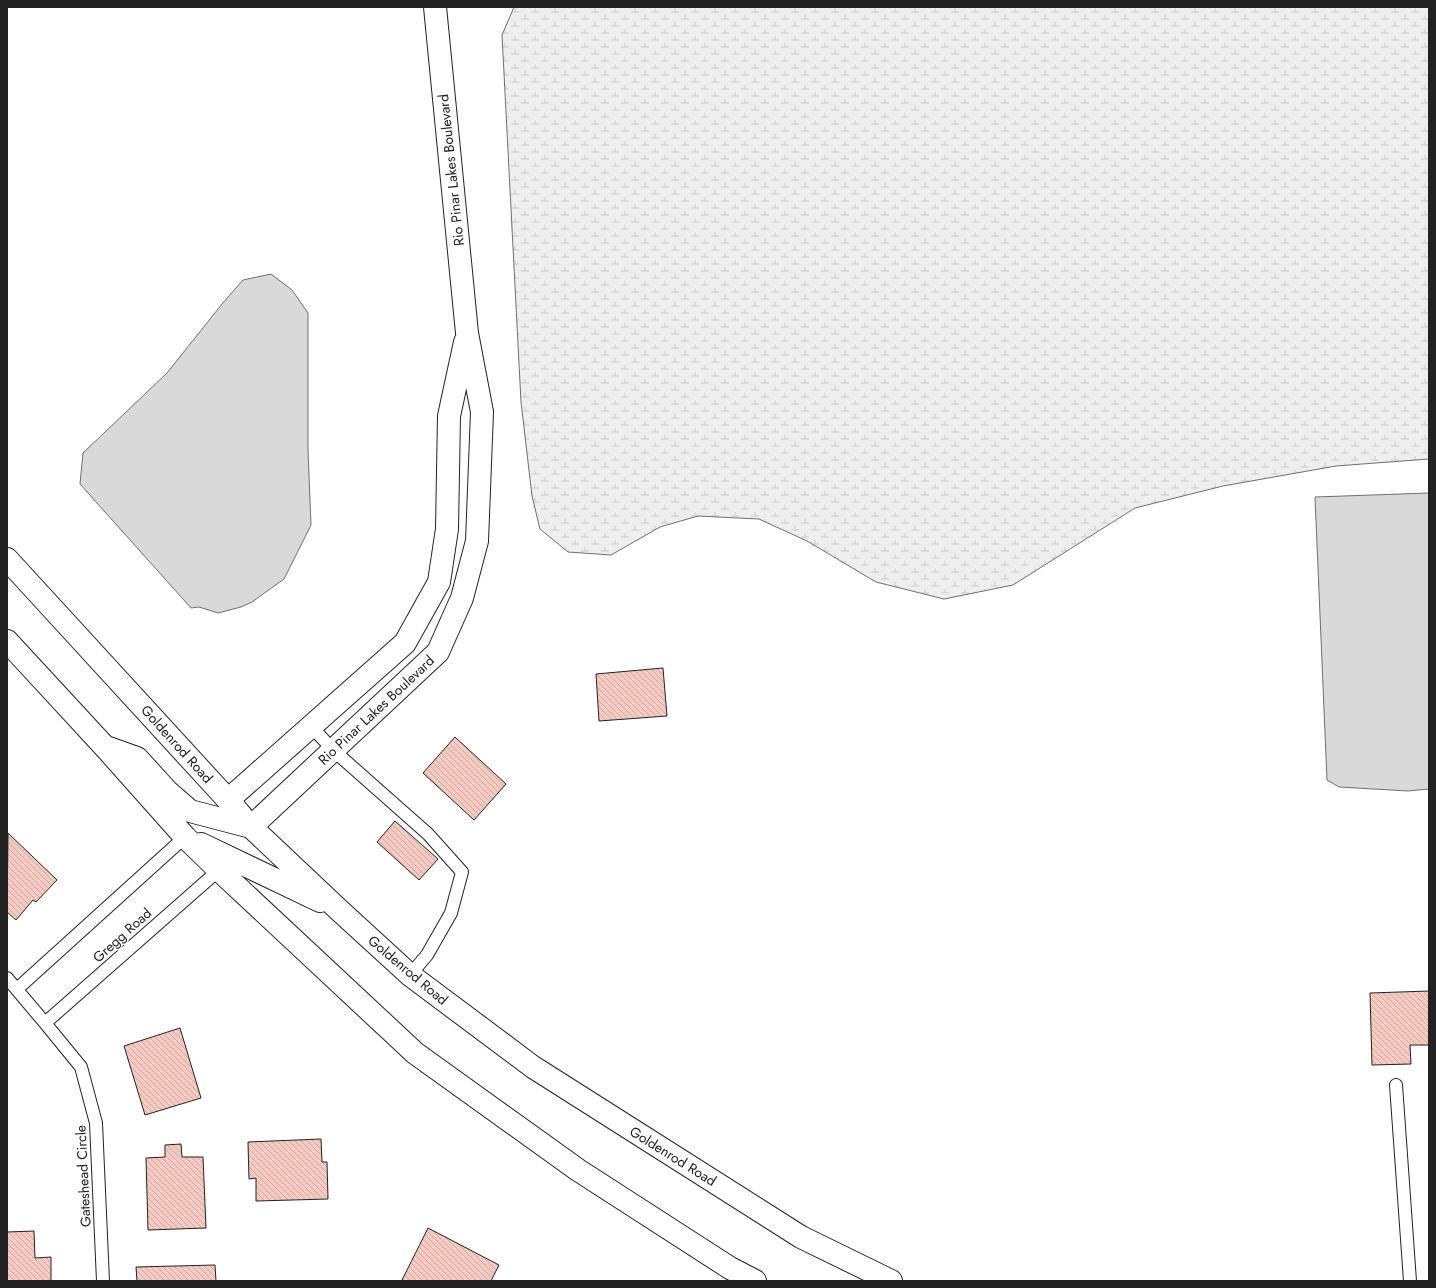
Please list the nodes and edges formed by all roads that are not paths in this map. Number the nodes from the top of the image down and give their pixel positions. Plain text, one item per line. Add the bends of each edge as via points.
1 (435, 7) edge
2 (467, 333) junction
3 (7, 559) edge
4 (7, 641) edge
5 (311, 726) junction
6 (104, 746) junction
7 (333, 750) junction
8 (228, 800) junction
9 (251, 827) junction
10 (185, 836) junction
11 (219, 870) junction
12 (339, 910) junction
13 (410, 975) junction
14 (7, 978) edge
15 (17, 989) junction
16 (45, 1023) junction
17 (1396, 1085) dead end
18 (104, 1281) edge
19 (755, 1281) edge
20 (891, 1281) edge
21 (1410, 1281) edge

1 - 2 main road, Rio Pinar Lakes Boulevard
2 - 5 main road, Rio Pinar Lakes Boulevard via 449,416 447,529 439,582 405,643
2 - 7 main road, Rio Pinar Lakes Boulevard via 482,412 477,541 462,598 438,652
3 - 8 main road, Goldenrod Road
4 - 6 main road
5 - 7 lane
5 - 8 main road, Rio Pinar Lakes Boulevard
6 - 9 main road via 137,758 167,791 190,811
6 - 10 main road
7 - 9 main road, Rio Pinar Lakes Boulevard
7 - 13 lane via 428,834 462,872 451,913 427,955
8 - 9 main road, Goldenrod Road
9 - 12 main road, Goldenrod Road
10 - 11 main road
10 - 12 main road
10 - 15 lane
11 - 16 lane, Gregg Road
11 - 19 main road via 415,1052 578,1170 730,1268
12 - 13 main road, Goldenrod Road
13 - 20 main road, Goldenrod Road via 533,1067 590,1104 801,1237
14 - 15 lane, Gateshead Circle
15 - 16 lane, Gateshead Circle
16 - 18 lane, Gateshead Circle via 81,1067 96,1123
17 - 21 lane

